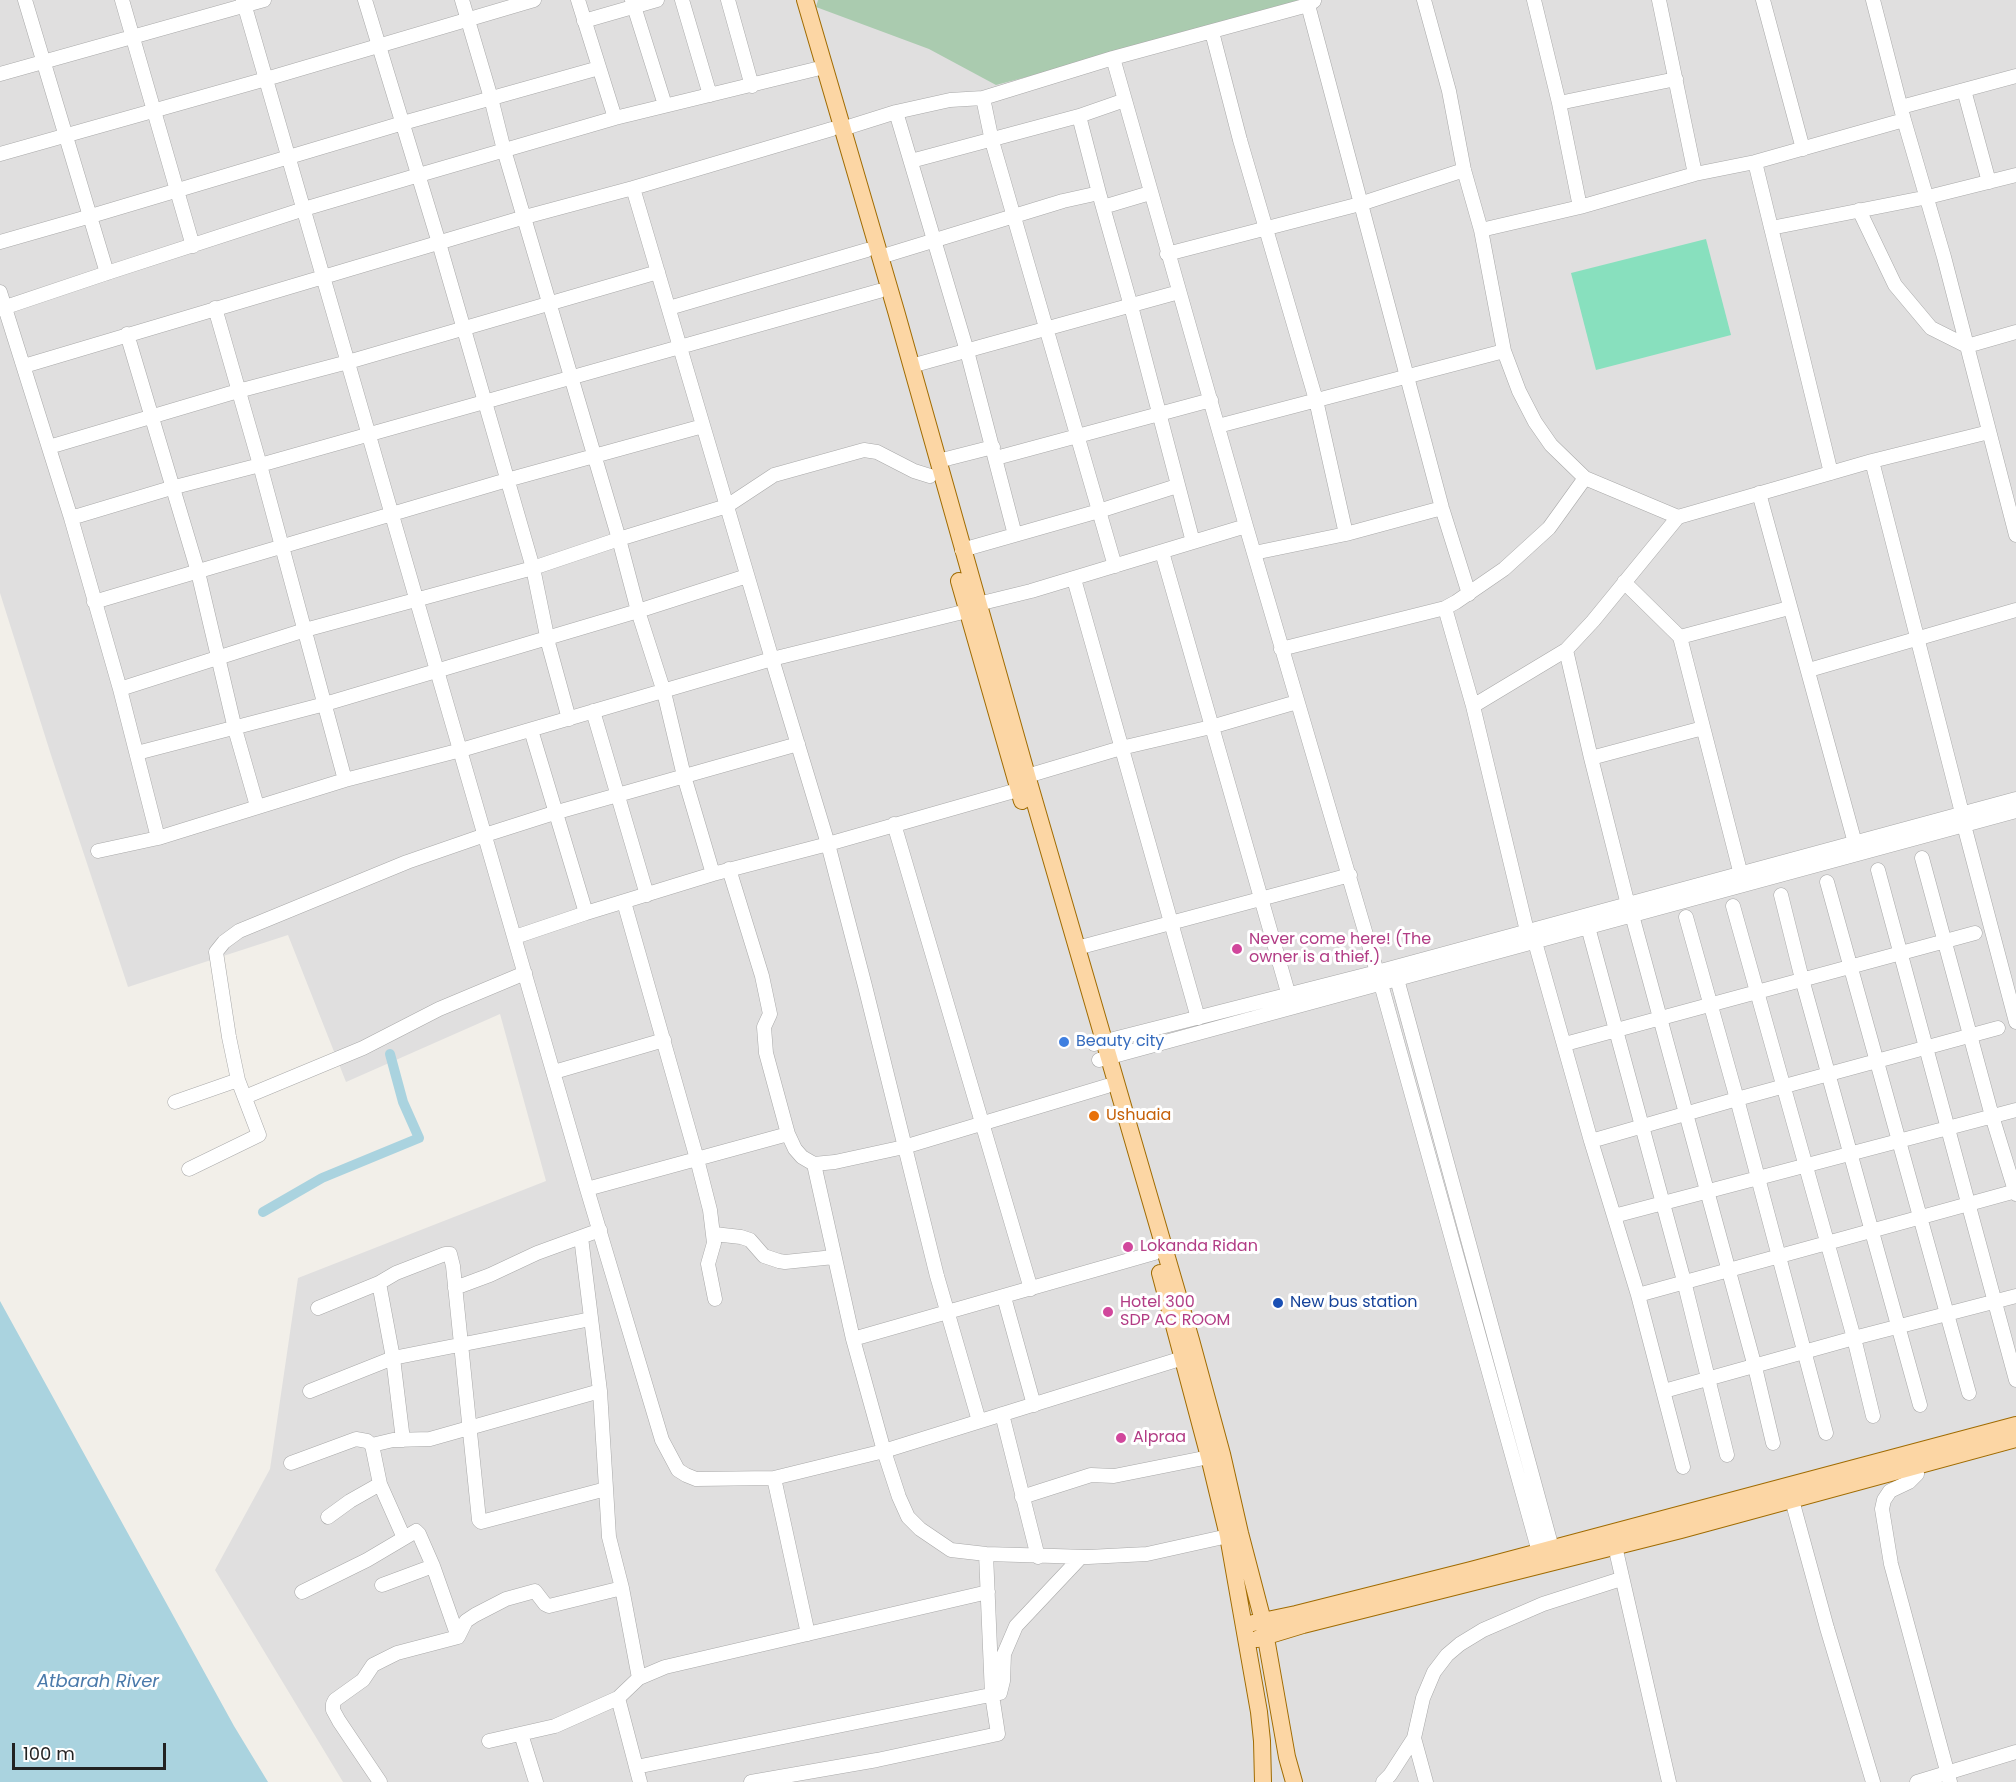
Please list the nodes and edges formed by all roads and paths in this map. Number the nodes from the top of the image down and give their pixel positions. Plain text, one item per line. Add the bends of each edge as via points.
1 (25, 0) edge
2 (122, 0) edge
3 (264, 0) edge
4 (365, 0) edge
5 (462, 0) edge
6 (534, 0) edge
7 (578, 0) edge
8 (657, 0) edge
9 (682, 0) edge
10 (728, 0) edge
11 (795, 0) edge
12 (805, 0) edge
13 (1424, 0) edge
14 (1534, 0) edge
15 (1659, 0) edge
16 (1763, 0) edge
17 (1873, 0) edge
18 (1312, 2) edge
19 (244, 3) edge
20 (633, 4) edge
21 (468, 19) junction
22 (584, 21) junction
23 (1212, 32) junction
24 (133, 38) junction
25 (377, 45) junction
26 (1113, 58) junction
27 (44, 62) junction
28 (599, 68) junction
29 (816, 69) junction
30 (0, 74) edge
31 (2016, 76) edge
32 (266, 79) junction
33 (1676, 79) junction
34 (752, 86) junction
35 (1964, 90) junction
36 (710, 95) junction
37 (491, 98) junction
38 (983, 98) junction
39 (1125, 100) junction
40 (1559, 103) junction
41 (665, 105) junction
42 (154, 110) junction
43 (896, 112) junction
44 (1902, 113) junction
45 (1079, 116) junction
46 (615, 118) junction
47 (403, 123) junction
48 (837, 129) junction
49 (67, 135) junction
50 (992, 141) junction
51 (1803, 149) junction
52 (504, 150) junction
53 (0, 154) edge
54 (288, 158) junction
55 (911, 161) junction
56 (1755, 162) junction
57 (1464, 170) junction
58 (1695, 174) junction
59 (419, 175) junction
60 (2016, 175) edge
61 (1989, 182) junction
62 (633, 188) junction
63 (177, 190) junction
64 (1099, 193) junction
65 (1150, 193) junction
66 (1928, 197) junction
67 (1360, 204) junction
68 (1103, 207) junction
69 (1580, 207) junction
70 (304, 209) junction
71 (1859, 210) junction
72 (91, 216) junction
73 (1015, 216) junction
74 (525, 217) junction
75 (1266, 228) junction
76 (1771, 228) junction
77 (1481, 230) junction
78 (935, 240) junction
79 (0, 242) edge
80 (439, 243) junction
81 (193, 246) junction
82 (874, 254) junction
83 (1167, 254) junction
84 (658, 272) junction
85 (107, 273) junction
86 (323, 278) junction
87 (879, 291) junction
88 (0, 292) edge
89 (1179, 292) junction
90 (550, 303) junction
91 (1131, 306) junction
92 (215, 308) junction
93 (669, 308) junction
94 (2, 309) edge
95 (463, 328) junction
96 (1047, 328) junction
97 (2016, 332) edge
98 (127, 334) junction
99 (679, 346) junction
100 (1967, 346) junction
101 (967, 351) junction
102 (1504, 351) junction
103 (348, 362) junction
104 (24, 366) junction
105 (911, 366) junction
106 (1406, 376) junction
107 (572, 377) junction
108 (238, 391) junction
109 (1210, 400) junction
110 (1316, 400) junction
111 (484, 403) junction
112 (1158, 413) junction
113 (152, 417) junction
114 (703, 426) junction
115 (1218, 426) junction
116 (1989, 432) junction
117 (369, 435) junction
118 (1078, 435) junction
119 (49, 447) junction
120 (994, 452) junction
121 (595, 456) junction
122 (1872, 461) junction
123 (260, 465) junction
124 (934, 469) junction
125 (1831, 473) junction
126 (1585, 478) junction
127 (507, 480) junction
128 (1177, 486) junction
129 (171, 488) junction
130 (1759, 493) junction
131 (727, 506) junction
132 (1442, 508) junction
133 (1099, 511) junction
134 (392, 513) junction
135 (1678, 517) junction
136 (71, 519) junction
137 (1246, 526) junction
138 (1346, 534) junction
139 (1015, 535) junction
140 (2016, 535) edge
141 (619, 538) junction
142 (1193, 542) junction
143 (281, 546) junction
144 (962, 550) junction
145 (1162, 552) junction
146 (1254, 553) junction
147 (1115, 566) junction
148 (533, 568) junction
149 (198, 572) junction
150 (747, 576) junction
151 (1074, 579) junction
152 (1624, 582) junction
153 (1469, 594) junction
154 (417, 600) junction
155 (94, 602) junction
156 (972, 608) junction
157 (1445, 608) junction
158 (1789, 608) junction
159 (2016, 610) edge
160 (638, 611) junction
161 (305, 630) junction
162 (548, 636) junction
163 (1680, 638) junction
164 (1918, 638) junction
165 (1281, 649) junction
166 (1566, 650) junction
167 (218, 659) junction
168 (772, 659) junction
169 (438, 670) junction
170 (1809, 670) junction
171 (120, 689) junction
172 (664, 692) junction
173 (1298, 702) junction
174 (325, 704) junction
175 (1473, 706) junction
176 (593, 711) junction
177 (569, 719) junction
178 (1211, 728) junction
179 (1703, 728) junction
180 (235, 729) junction
181 (531, 730) junction
182 (798, 744) junction
183 (1120, 748) junction
184 (461, 750) junction
185 (137, 753) junction
186 (1591, 758) junction
187 (684, 776) junction
188 (345, 780) junction
189 (1025, 784) junction
190 (616, 795) junction
191 (2016, 799) edge
192 (257, 806) junction
193 (2016, 811) edge
194 (554, 813) junction
195 (1963, 819) junction
196 (894, 824) junction
197 (485, 835) junction
198 (158, 838) junction
199 (1855, 843) junction
200 (828, 844) junction
201 (98, 852) dead end
202 (1922, 858) dead end
203 (1797, 865) junction
204 (729, 869) junction
205 (1878, 870) dead end
206 (713, 874) junction
207 (1350, 875) junction
208 (1741, 875) junction
209 (1827, 882) dead end
210 (647, 895) junction
211 (1781, 896) dead end
212 (1260, 898) junction
213 (624, 902) junction
214 (1733, 906) dead end
215 (1630, 910) junction
216 (586, 913) junction
217 (1686, 917) dead end
218 (1170, 923) junction
219 (1588, 927) junction
220 (1974, 933) dead end
221 (1531, 936) junction
222 (515, 937) junction
223 (1946, 941) junction
224 (1077, 948) junction
225 (1900, 953) junction
226 (1850, 966) junction
227 (525, 973) junction
228 (1379, 978) junction
229 (1396, 979) junction
230 (1802, 979) junction
231 (1757, 991) junction
232 (1291, 1001) junction
233 (2013, 1002) edge
234 (1709, 1004) junction
235 (1198, 1018) junction
236 (1660, 1018) junction
237 (2016, 1022) edge
238 (1998, 1028) dead end
239 (1615, 1029) junction
240 (1971, 1035) junction
241 (664, 1040) junction
242 (1565, 1044) junction
243 (1925, 1048) junction
244 (1102, 1050) junction
245 (1876, 1061) junction
246 (554, 1072) junction
247 (1829, 1074) junction
248 (238, 1080) junction
249 (1107, 1086) junction
250 (1784, 1086) junction
251 (245, 1097) junction
252 (1737, 1099) junction
253 (175, 1102) dead end
254 (2016, 1110) edge
255 (1685, 1114) junction
256 (1992, 1116) junction
257 (983, 1124) junction
258 (1642, 1126) junction
259 (1947, 1128) junction
260 (788, 1134) junction
261 (1591, 1141) junction
262 (1900, 1141) junction
263 (904, 1147) junction
264 (1850, 1154) junction
265 (1446, 1158) junction
266 (697, 1159) junction
267 (1431, 1162) junction
268 (814, 1164) junction
269 (1806, 1166) junction
270 (189, 1169) dead end
271 (1757, 1179) junction
272 (587, 1189) junction
273 (2016, 1192) edge
274 (1707, 1193) junction
275 (1664, 1204) junction
276 (1967, 1204) junction
277 (1614, 1216) junction
278 (1919, 1218) junction
279 (600, 1230) junction
280 (1872, 1231) junction
281 (714, 1234) junction
282 (581, 1237) junction
283 (1827, 1244) junction
284 (1154, 1253) junction
285 (1779, 1256) junction
286 (834, 1257) junction
287 (1728, 1269) junction
288 (1684, 1281) junction
289 (379, 1282) junction
290 (455, 1288) junction
291 (1030, 1290) junction
292 (1638, 1295) junction
293 (2016, 1296) edge
294 (1004, 1297) junction
295 (715, 1299) dead end
296 (1995, 1301) junction
297 (318, 1308) dead end
298 (947, 1313) junction
299 (1948, 1314) junction
300 (591, 1318) junction
301 (1898, 1328) junction
302 (1854, 1338) junction
303 (853, 1340) junction
304 (462, 1344) junction
305 (1804, 1353) junction
306 (393, 1358) junction
307 (1183, 1358) junction
308 (1755, 1367) junction
309 (1709, 1378) junction
310 (2016, 1380) edge
311 (310, 1391) dead end
312 (600, 1391) junction
313 (1664, 1391) junction
314 (1969, 1393) dead end
315 (1034, 1405) junction
316 (1920, 1405) dead end
317 (1002, 1414) junction
318 (1874, 1416) dead end
319 (979, 1421) junction
320 (2016, 1425) edge
321 (470, 1426) junction
322 (1826, 1433) dead end
323 (2016, 1439) edge
324 (403, 1440) junction
325 (1773, 1443) dead end
326 (372, 1445) junction
327 (884, 1451) junction
328 (1727, 1455) dead end
329 (1209, 1457) junction
330 (1913, 1459) junction
331 (291, 1463) dead end
332 (1683, 1467) dead end
333 (774, 1478) junction
334 (380, 1484) junction
335 (606, 1489) junction
336 (1022, 1497) junction
337 (1792, 1500) junction
338 (328, 1517) dead end
339 (1228, 1536) junction
340 (404, 1538) junction
341 (1615, 1546) junction
342 (1546, 1550) junction
343 (986, 1554) junction
344 (1038, 1557) junction
345 (1081, 1557) junction
346 (433, 1566) junction
347 (1622, 1579) junction
348 (382, 1586) dead end
349 (622, 1588) junction
350 (302, 1592) dead end
351 (988, 1592) junction
352 (1258, 1601) junction
353 (1300, 1619) junction
354 (1245, 1624) junction
355 (1264, 1628) junction
356 (808, 1635) junction
357 (458, 1637) junction
358 (1248, 1641) junction
359 (1269, 1653) junction
360 (639, 1678) junction
361 (992, 1695) junction
362 (618, 1698) junction
363 (520, 1734) junction
364 (1414, 1738) junction
365 (489, 1741) dead end
366 (2016, 1752) edge
367 (636, 1767) junction
368 (1949, 1777) edge
369 (533, 1781) edge
370 (380, 1782) edge
371 (640, 1782) edge
372 (751, 1782) edge
373 (1263, 1782) edge
374 (1294, 1782) edge
375 (1383, 1782) edge
376 (1426, 1782) edge
377 (1669, 1782) edge
378 (1873, 1782) edge
379 (1917, 1782) edge

1 - 27 street
2 - 24 street
3 - 19 street
4 - 25 street
5 - 21 street
6 - 21 street
7 - 22 street
8 - 20 street
9 - 36 street
10 - 34 street
11 - 29 main road
12 - 48 main road
13 - 57 street via 1449,92
14 - 40 street
15 - 33 street
16 - 51 street
17 - 44 street
18 - 23 street
18 - 67 street
19 - 24 street
19 - 32 street
20 - 22 street
20 - 41 street
21 - 25 street
21 - 37 street
22 - 28 street
23 - 26 street
23 - 75 street
24 - 27 street
24 - 42 street
25 - 32 street
25 - 47 street
26 - 38 street
26 - 39 street
27 - 30 street
27 - 49 street
28 - 37 street
28 - 46 street
29 - 34 street
29 - 48 main road
31 - 35 street
32 - 42 street
32 - 54 street
33 - 40 street
33 - 58 street
34 - 36 street
35 - 44 street
35 - 61 street
36 - 41 street
37 - 47 street
37 - 52 street
38 - 43 street via 950,100
38 - 50 street
39 - 45 street
39 - 65 street
40 - 69 street
41 - 46 street
42 - 49 street
42 - 63 street
43 - 48 street
43 - 55 street
44 - 51 street
44 - 66 street
45 - 50 street
45 - 64 street
46 - 52 street
47 - 54 street
47 - 59 street
48 - 62 street
48 - 82 main road
49 - 53 street
49 - 72 street
50 - 55 street
50 - 73 street
51 - 56 street
52 - 59 street
52 - 74 street
54 - 63 street
54 - 70 street
55 - 78 street
56 - 58 street
56 - 76 street
57 - 67 street
57 - 77 street
58 - 69 street
59 - 70 street
59 - 80 street
60 - 61 street
61 - 66 street
62 - 74 street
62 - 84 street
63 - 72 street
63 - 81 street
64 - 68 street
64 - 73 street
65 - 68 street
65 - 83 street
66 - 71 street
66 - 100 street
67 - 75 street
67 - 106 street
68 - 91 street
69 - 77 street
70 - 81 street
70 - 86 street
71 - 76 street
71 - 100 street via 1895,285 1931,328
72 - 79 street
72 - 85 street
73 - 78 street
73 - 96 street
74 - 80 street
74 - 90 street
75 - 83 street
75 - 110 street
76 - 125 street
77 - 102 street
78 - 82 street
78 - 101 street
80 - 86 street
80 - 95 street
81 - 85 street
82 - 87 main road
82 - 93 street
82 - 105 main road
83 - 89 street
84 - 90 street
84 - 93 street
85 - 94 street
86 - 92 street
86 - 103 street
87 - 99 street
87 - 124 main road
88 - 94 street
89 - 91 street
89 - 109 street
90 - 95 street
90 - 107 street
91 - 96 street
91 - 112 street
92 - 98 street
92 - 108 street
93 - 99 street
94 - 104 street
95 - 103 street
95 - 111 street
96 - 101 street
96 - 118 street
97 - 100 street
98 - 104 street
98 - 113 street
99 - 107 street
99 - 114 street
100 - 116 street
101 - 105 street
101 - 120 street
102 - 106 street
102 - 126 street via 1535,422 1551,445
103 - 108 street
103 - 117 street
104 - 119 street
105 - 124 main road
106 - 110 street
106 - 132 street
107 - 111 street
107 - 121 street
108 - 113 street
108 - 123 street
109 - 112 street
109 - 115 street
110 - 115 street
110 - 138 street
111 - 117 street
111 - 127 street
112 - 118 street
112 - 128 street
113 - 119 street
113 - 129 street
114 - 121 street
114 - 131 street
115 - 137 street
116 - 122 street
116 - 140 street
117 - 123 street
117 - 134 street
118 - 120 street
118 - 133 street
119 - 136 street
120 - 124 street
120 - 139 street
121 - 127 street
121 - 141 street
122 - 125 street
122 - 164 street
123 - 129 street
123 - 143 street
124 - 131 street via 914,471 877,452 864,450 774,475
124 - 144 main road
124 - 156 main road
125 - 130 street
126 - 135 street
126 - 153 street via 1549,528
127 - 134 street
127 - 148 street
128 - 133 street
128 - 142 street
129 - 136 street
129 - 149 street
130 - 135 street
130 - 158 street
131 - 141 street
131 - 150 street
132 - 138 street
132 - 153 street
133 - 139 street
133 - 147 street
134 - 143 street
134 - 154 street
135 - 152 street
136 - 155 street
137 - 142 street
137 - 146 street
138 - 146 street
139 - 144 street
141 - 148 street
141 - 160 street
142 - 145 street
143 - 149 street
143 - 161 street
144 - 156 main road
145 - 147 street
145 - 178 street
146 - 165 street
147 - 151 street
148 - 154 street
148 - 162 street
149 - 155 street
149 - 167 street
150 - 160 street
150 - 168 street
151 - 156 street
151 - 183 street
152 - 163 street
152 - 166 street
153 - 157 street
154 - 161 street
154 - 169 street
155 - 171 street
156 - 168 street
156 - 189 main road
157 - 165 street
157 - 175 street
158 - 163 street
158 - 170 street
159 - 164 street
160 - 162 street
160 - 172 street
161 - 167 street
161 - 174 street
162 - 169 street
162 - 177 street
163 - 179 street
164 - 170 street
164 - 195 street
165 - 173 street
166 - 175 street
166 - 186 street
167 - 171 street
167 - 180 street
168 - 172 street
168 - 182 street
169 - 174 street
169 - 184 street
170 - 199 street
171 - 185 street
172 - 176 street
172 - 187 street
173 - 178 street
173 - 207 street
174 - 180 street
174 - 188 street
175 - 221 street
176 - 177 street
176 - 190 street
177 - 181 street
178 - 183 street
178 - 212 street
179 - 186 street
179 - 208 street
180 - 185 street
180 - 192 street
181 - 184 street
181 - 194 street
182 - 187 street
182 - 200 street
183 - 189 street
183 - 218 street
184 - 188 street
184 - 197 street
185 - 198 street
186 - 215 street
187 - 190 street
187 - 206 street
188 - 192 street
189 - 196 street
189 - 224 main road
189 - 244 main road
190 - 194 street
190 - 210 street
191 - 195 street
192 - 198 street
193 - 195 street
194 - 197 street
194 - 216 street
195 - 199 street
195 - 203 street
195 - 233 street
196 - 200 street
196 - 257 street
197 - 222 street
197 - 248 street via 407,862 239,931 224,942 216,952
198 - 201 street
199 - 203 street
200 - 204 street
200 - 263 street
202 - 223 street
203 - 208 street
203 - 215 street
204 - 206 street
204 - 260 street via 762,976 770,1014 764,1027 764,1046
205 - 225 street
206 - 210 street
207 - 212 street
207 - 228 street
208 - 215 street
209 - 226 street
210 - 213 street
211 - 230 street
212 - 218 street
212 - 232 street
213 - 216 street
213 - 241 street
214 - 231 street
215 - 219 street
215 - 221 street
215 - 236 street
216 - 222 street
217 - 234 street
218 - 224 street
218 - 235 street
219 - 221 street
219 - 239 street
220 - 223 street
221 - 228 street
221 - 229 street
221 - 242 street
222 - 227 street
223 - 225 street
223 - 240 street
224 - 244 main road
225 - 226 street
225 - 243 street
226 - 230 street
226 - 245 street
227 - 246 street
227 - 251 street
228 - 229 street
228 - 232 street
228 - 267 street
229 - 265 street
230 - 231 street
230 - 247 street
231 - 234 street
231 - 250 street
232 - 235 street
232 - 244 street
233 - 237 street
234 - 236 street
234 - 252 street
235 - 244 street
236 - 239 street
236 - 255 street
238 - 240 street
239 - 242 street
239 - 258 street
240 - 243 street
240 - 256 street
241 - 246 street
241 - 266 street
242 - 261 street
243 - 245 street
243 - 259 street
244 - 249 main road
244 - 352 main road via 1194,1351
245 - 247 street
245 - 262 street
246 - 272 street
247 - 250 street
247 - 264 street
248 - 251 street
248 - 253 street
249 - 257 street
249 - 284 main road
250 - 252 street
250 - 269 street
251 - 270 street via 258,1136
252 - 255 street
252 - 271 street
254 - 256 street
255 - 258 street
255 - 274 street
256 - 259 street
256 - 273 street
257 - 263 street
257 - 291 street
258 - 261 street
258 - 275 street
259 - 262 street
259 - 276 street
260 - 266 street
260 - 268 street via 799,1155
261 - 277 street
262 - 264 street
262 - 278 street
263 - 268 street
263 - 298 street
264 - 269 street
264 - 280 street
265 - 267 street
265 - 342 street
266 - 272 street
266 - 281 street
267 - 342 street
268 - 286 street
269 - 271 street
269 - 283 street
271 - 274 street
271 - 285 street
272 - 279 street
273 - 276 street
274 - 275 street
274 - 287 street
275 - 277 street
275 - 288 street
276 - 278 street
276 - 296 street
277 - 292 street
278 - 280 street
278 - 299 street
279 - 282 street
279 - 333 street via 662,1440 678,1470 696,1479
280 - 283 street
280 - 301 street
281 - 286 street via 750,1240 768,1259 785,1262
281 - 295 street via 708,1264
282 - 290 street
282 - 300 street
283 - 285 street
283 - 302 street
284 - 291 street
284 - 307 main road
285 - 287 street
285 - 305 street
286 - 303 street
287 - 288 street
287 - 308 street
288 - 292 street
288 - 309 street
289 - 290 street via 447,1253 452,1261
289 - 297 street
289 - 306 street
290 - 304 street
291 - 294 street
292 - 313 street
293 - 296 street
294 - 298 street
294 - 315 street
296 - 299 street
296 - 310 street
298 - 303 street
298 - 319 street
299 - 301 street
299 - 314 street
300 - 304 street
300 - 312 street
301 - 302 street
301 - 316 street
302 - 305 street
302 - 318 street
303 - 327 street
304 - 306 street
304 - 321 street
305 - 308 street
305 - 322 street
306 - 311 street
306 - 324 street
307 - 315 street
307 - 329 main road
308 - 309 street
308 - 325 street
309 - 313 street
309 - 328 street
312 - 321 street
312 - 335 street
313 - 332 street
315 - 317 street
317 - 319 street
317 - 336 street
319 - 327 street
320 - 330 main road
321 - 324 street via 430,1439
321 - 335 street via 477,1516 481,1522
323 - 330 main road
324 - 326 street
326 - 331 street via 356,1439
326 - 334 street
327 - 333 street
327 - 343 street via 908,1517 951,1550
329 - 336 street via 1114,1476 1091,1474
329 - 339 main road
330 - 337 main road
330 - 342 main road
330 - 368 street via 1915,1478 1890,1491 1881,1509 1891,1564
333 - 356 street
334 - 338 street
334 - 340 street
335 - 349 street via 609,1537
336 - 344 street
337 - 341 main road
337 - 378 street
339 - 345 street via 1147,1554
339 - 354 main road
340 - 346 street via 418,1531
340 - 350 street
341 - 347 street
341 - 353 main road
342 - 353 main road
343 - 344 street
343 - 351 street
344 - 345 street
345 - 361 street via 1016,1626 1004,1654 1000,1693
346 - 348 street
346 - 357 street
347 - 364 street via 1543,1604 1460,1644 1434,1672
347 - 377 street
349 - 357 street via 549,1606 535,1591 506,1599 466,1621
349 - 360 street
351 - 356 street
351 - 361 street
352 - 353 main road
352 - 355 main road
353 - 355 main road
353 - 359 main road
354 - 355 main road
354 - 358 main road
355 - 358 main road
355 - 359 main road
356 - 360 street via 665,1667
357 - 370 street via 379,1661 363,1680 335,1700 335,1715
358 - 373 main road via 1259,1712
359 - 374 main road
360 - 362 street
361 - 367 street
361 - 372 street via 998,1734
362 - 363 street via 555,1726
362 - 367 street
363 - 365 street
363 - 369 street
364 - 375 street
364 - 376 street
366 - 368 street
367 - 371 street
368 - 379 street

